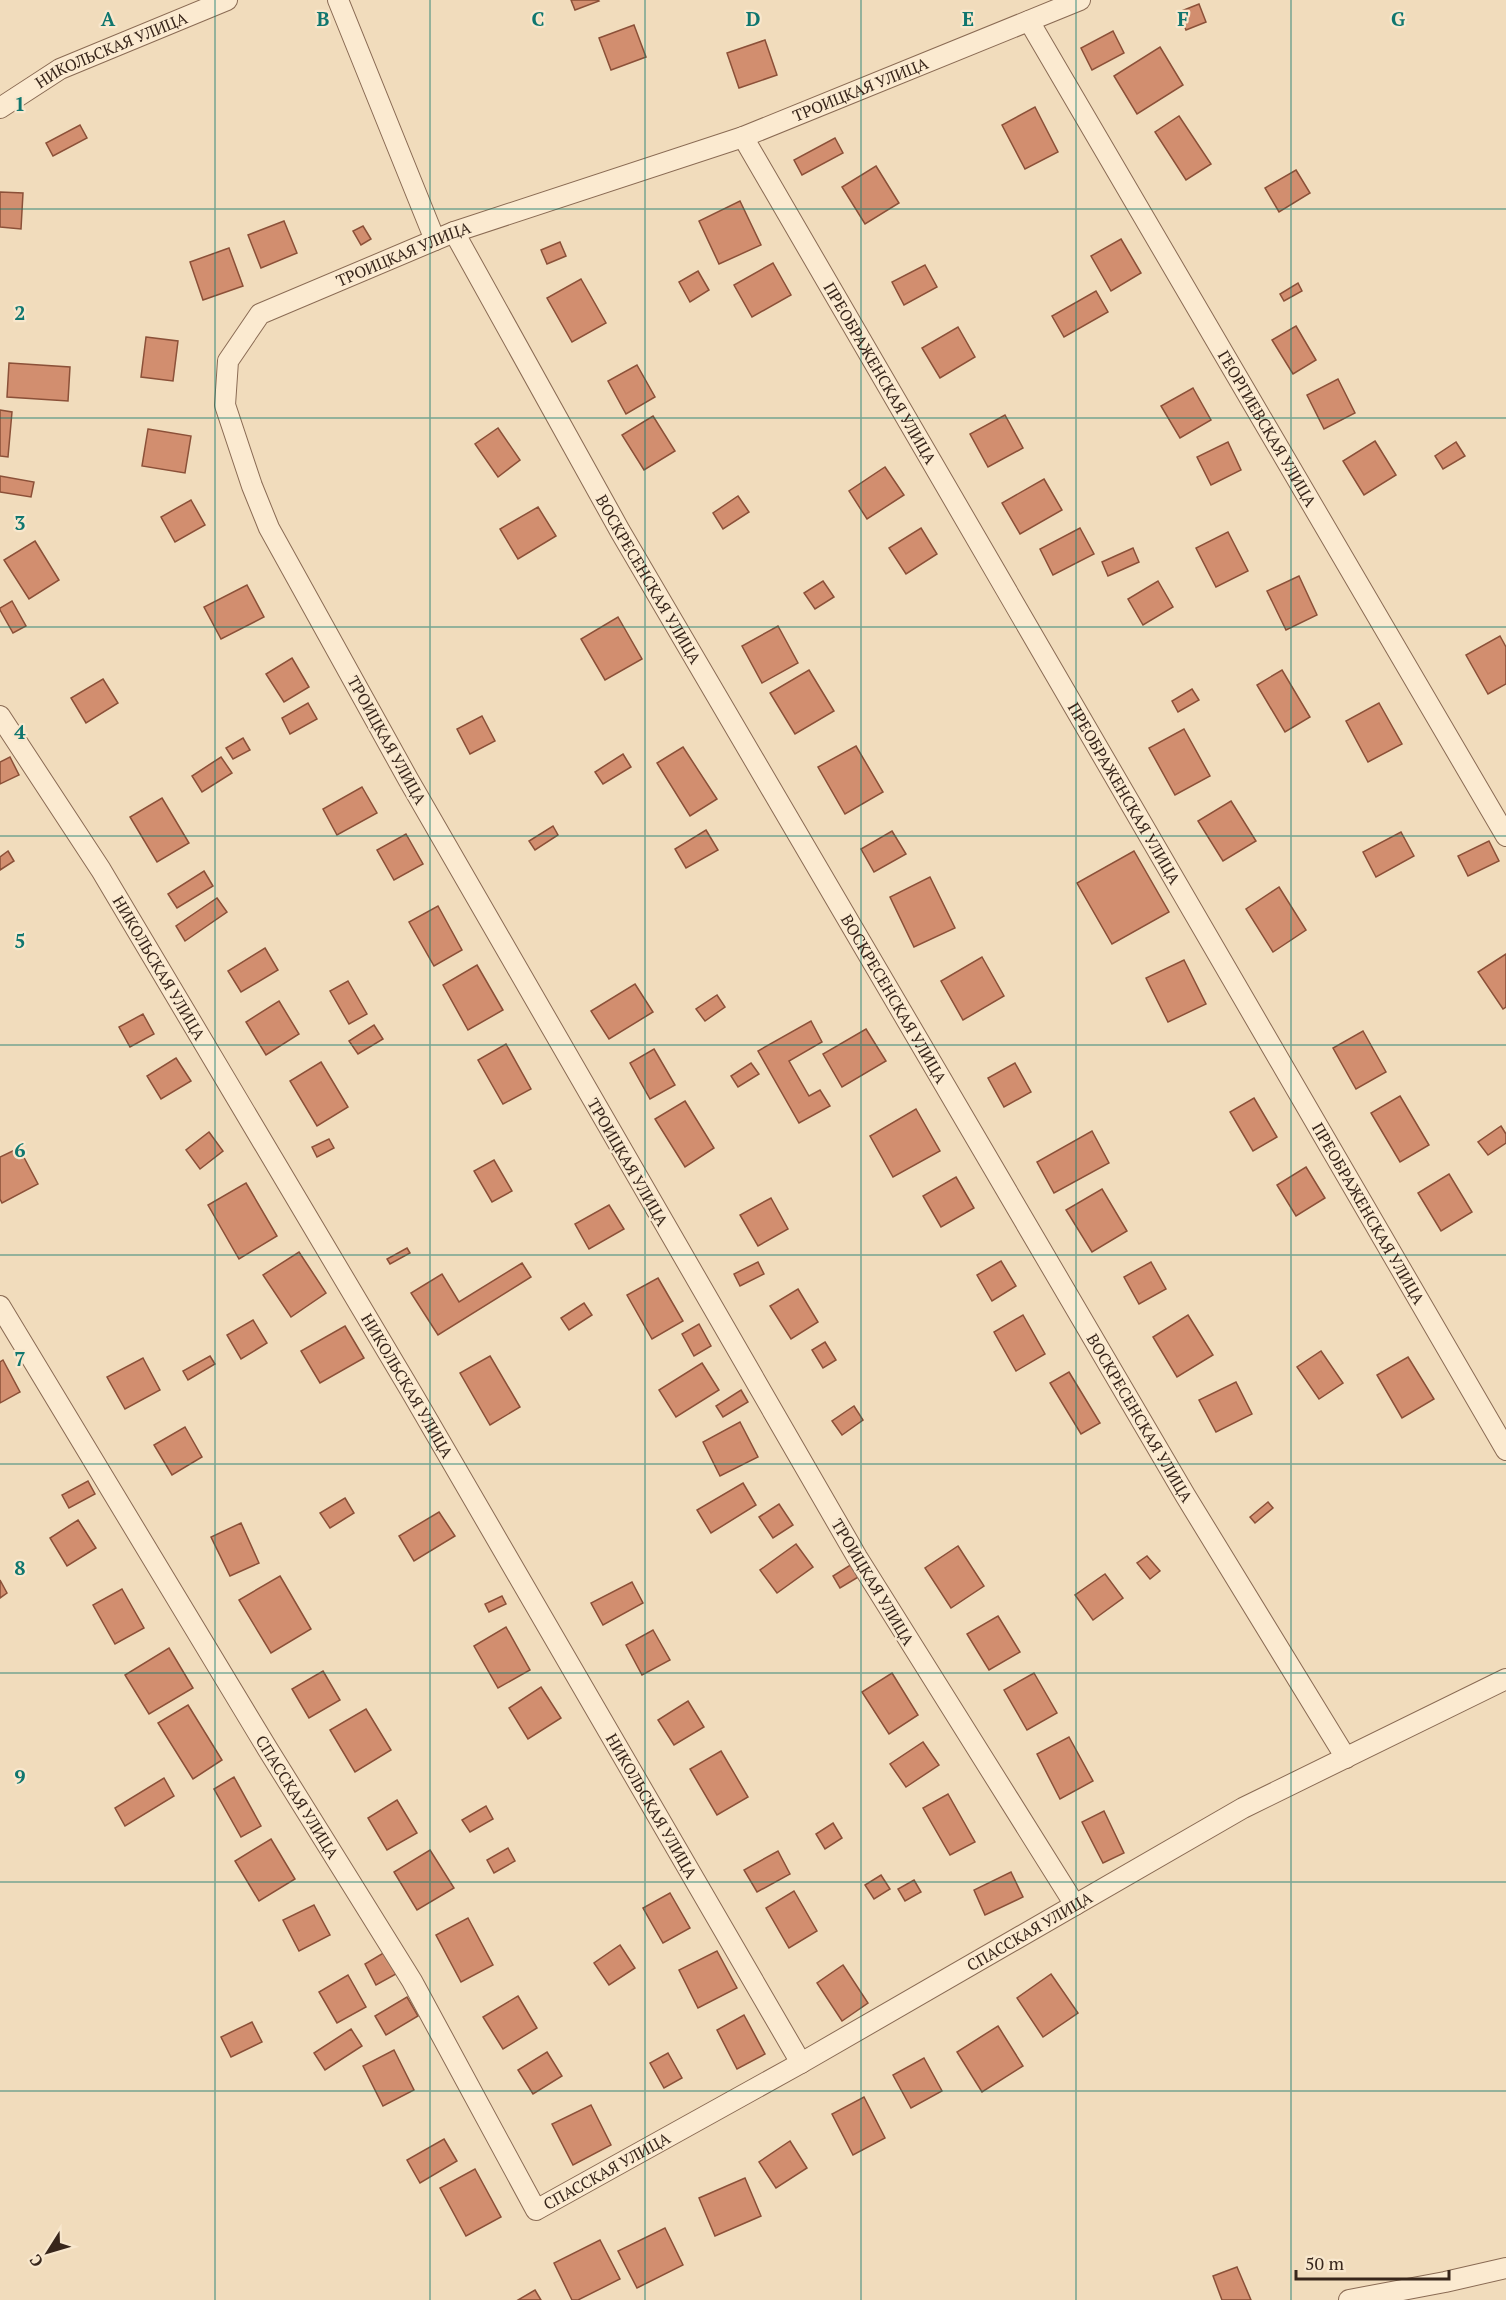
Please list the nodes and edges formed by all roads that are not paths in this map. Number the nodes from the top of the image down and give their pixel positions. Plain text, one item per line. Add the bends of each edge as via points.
1 (227, 0) edge
2 (338, 0) edge
3 (1080, 0) edge
4 (1029, 21) junction
5 (0, 108) edge
6 (743, 137) junction
7 (454, 232) junction
8 (435, 240) junction
9 (0, 716) edge
10 (1506, 836) edge
11 (0, 1306) edge
12 (1506, 1449) edge
13 (1506, 1679) edge
14 (1346, 1758) junction
15 (1075, 1905) junction
16 (801, 2063) junction
17 (1506, 2268) edge
18 (1349, 2300) edge

1 - 5 street, НИКОЛЬСКАЯ УЛИЦА via 60,69
2 - 8 street
3 - 4 street, ТРОИЦКАЯ УЛИЦА
4 - 6 street, ТРОИЦКАЯ УЛИЦА
4 - 10 street, ГЕОРГИЕВСКАЯ УЛИЦА
6 - 7 street, ТРОИЦКАЯ УЛИЦА
6 - 12 street, ПРЕОБРАЖЕНСКАЯ УЛИЦА
7 - 8 street, ТРОИЦКАЯ УЛИЦА
7 - 14 street, ВОСКРЕСЕНСКАЯ УЛИЦА via 632,552 1185,1496
8 - 15 street, ТРОИЦКАЯ УЛИЦА via 260,314 228,361 225,405 252,486 269,528 408,779 750,1374 857,1557
9 - 16 street, НИКОЛЬСКАЯ УЛИЦА via 156,962 412,1393
11 - 16 street, СПАССКАЯ УЛИЦА via 412,1982 537,2210
13 - 14 street, СПАССКАЯ УЛИЦА
14 - 15 street, СПАССКАЯ УЛИЦА via 1243,1808
15 - 16 street, СПАССКАЯ УЛИЦА
17 - 18 street

